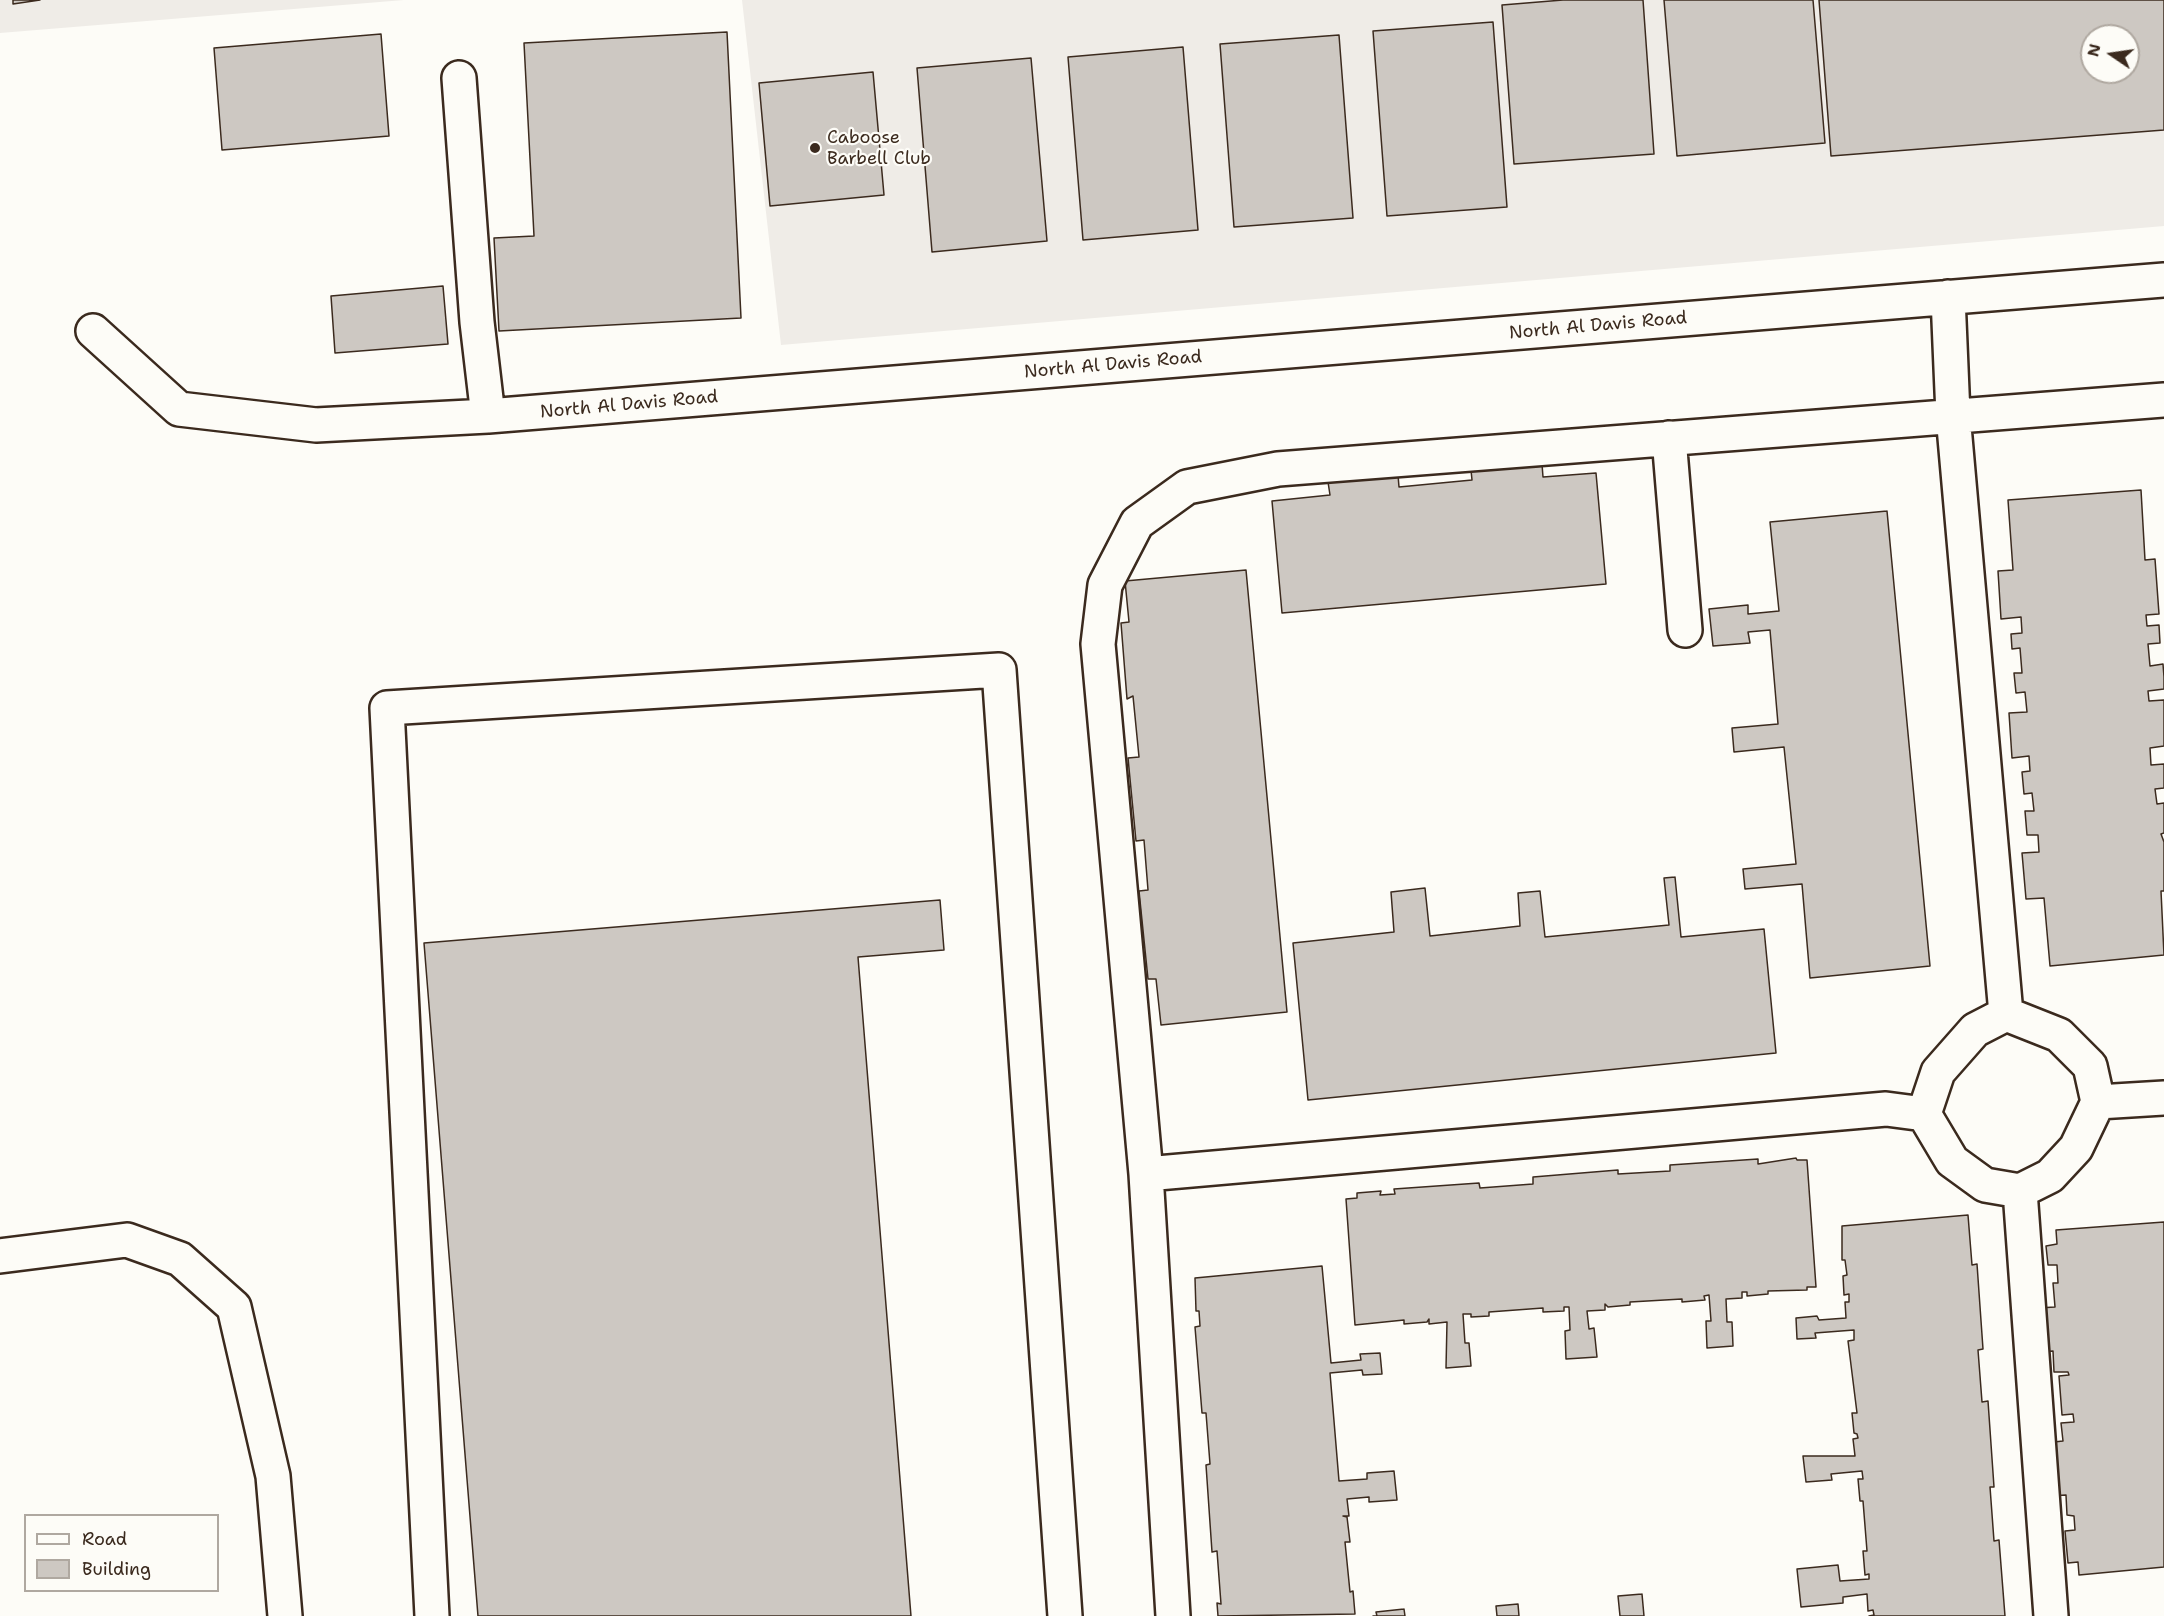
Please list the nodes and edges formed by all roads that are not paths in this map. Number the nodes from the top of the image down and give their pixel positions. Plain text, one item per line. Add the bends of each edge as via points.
1 (459, 78) dead end
2 (2164, 280) edge
3 (1948, 297) junction
4 (93, 331) dead end
5 (2164, 400) edge
6 (1953, 415) junction
7 (488, 417) junction
8 (1669, 438) junction
9 (1685, 630) dead end
10 (2006, 1014) junction
11 (2164, 1098) edge
12 (2098, 1102) junction
13 (1924, 1114) junction
14 (1146, 1174) junction
15 (2020, 1191) junction
16 (0, 1256) edge
17 (285, 1616) edge
18 (432, 1616) edge
19 (1065, 1616) edge
20 (1173, 1616) edge
21 (2051, 1616) edge

1 - 7 street
2 - 3 street, North Al Davis Road
3 - 6 street
3 - 7 street, North Al Davis Road
4 - 7 street, North Al Davis Road via 179,409 316,426
5 - 6 street
6 - 8 street
6 - 10 street
8 - 9 street
8 - 14 street via 1278,469 1187,487 1137,523 1105,585 1098,644
10 - 12 street via 2059,1035 2091,1066
10 - 13 street via 1976,1030 1938,1072
11 - 12 street
12 - 15 street via 2076,1148 2050,1176
13 - 14 street via 1886,1109
13 - 15 street via 1952,1161 1985,1185
14 - 20 street
15 - 21 street
16 - 17 street via 128,1239 180,1259 234,1307 273,1476
18 - 19 street via 387,708 999,670

